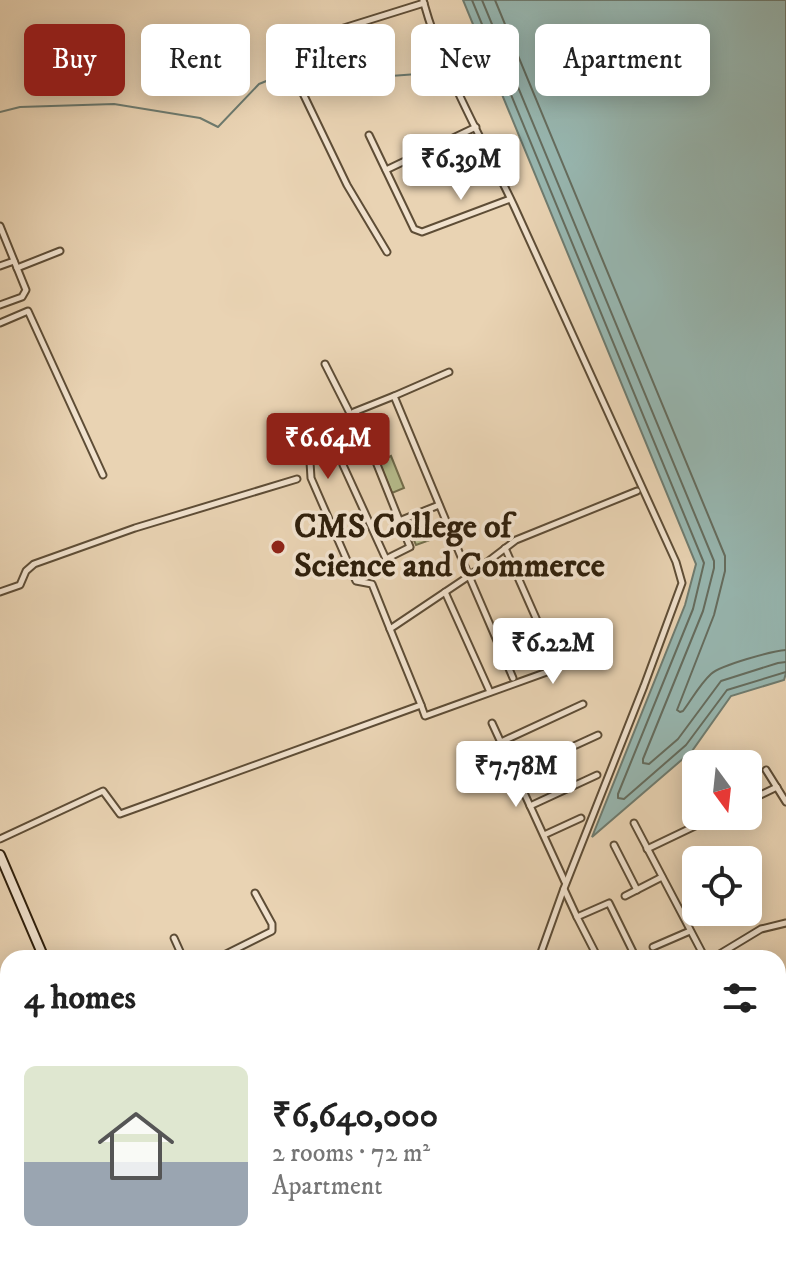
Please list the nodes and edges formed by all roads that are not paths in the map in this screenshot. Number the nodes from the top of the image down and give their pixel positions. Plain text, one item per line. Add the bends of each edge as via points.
1 (423, 2) edge
2 (476, 127) junction
3 (369, 135) dead end
4 (386, 170) junction
5 (510, 199) junction
6 (0, 226) edge
7 (60, 251) dead end
8 (387, 252) dead end
9 (15, 264) junction
10 (0, 266) edge
11 (0, 305) edge
12 (0, 323) edge
13 (325, 364) dead end
14 (449, 372) dead end
15 (394, 396) junction
16 (353, 413) junction
17 (343, 465) dead end
18 (103, 475) dead end
19 (297, 479) dead end
20 (637, 491) dead end
21 (439, 505) junction
22 (399, 521) junction
23 (505, 548) junction
24 (469, 576) junction
25 (0, 592) edge
26 (445, 592) junction
27 (390, 629) junction
28 (513, 678) dead end
29 (490, 692) junction
30 (583, 704) dead end
31 (421, 705) junction
32 (492, 723) dead end
33 (598, 735) dead end
34 (501, 742) junction
35 (766, 770) dead end
36 (515, 773) junction
37 (597, 775) dead end
38 (777, 787) junction
39 (762, 794) edge
40 (786, 802) edge
41 (530, 806) junction
42 (581, 818) dead end
43 (634, 823) dead end
44 (687, 830) edge
45 (544, 835) junction
46 (0, 839) edge
47 (614, 845) dead end
48 (647, 849) junction
49 (0, 855) edge
50 (662, 877) junction
51 (565, 886) junction
52 (637, 890) junction
53 (255, 893) dead end
54 (625, 896) dead end
55 (577, 917) junction
56 (786, 923) edge
57 (690, 931) junction
58 (174, 938) dead end
59 (653, 947) dead end
60 (41, 950) edge
61 (179, 950) edge
62 (234, 950) edge
63 (542, 950) edge
64 (594, 950) edge
65 (632, 950) edge
66 (704, 950) edge
67 (724, 950) edge

1 - 2 street via 434,39
1 - 8 street via 299,42 294,51 297,81 347,185
2 - 4 street
2 - 5 street
3 - 4 street
4 - 5 street via 418,232
5 - 51 street via 682,583
6 - 9 street
7 - 9 street
9 - 10 street
9 - 11 street via 26,290 22,297
12 - 18 street via 28,311
13 - 16 street
14 - 15 street
15 - 16 street
15 - 21 street
16 - 22 street
16 - 27 street via 364,441 310,462 311,478 356,581 372,584
17 - 22 street via 386,559 410,547
19 - 25 street via 34,564 20,585
20 - 23 street
21 - 22 street
21 - 24 street
23 - 24 street
23 - 29 street via 558,668
24 - 26 street
24 - 28 street
26 - 27 street
26 - 29 street
27 - 31 street
29 - 31 street via 425,716
30 - 34 street
31 - 46 street via 120,814 103,791
32 - 34 street
33 - 36 street
34 - 36 street
35 - 38 street
36 - 41 street
37 - 41 street
38 - 39 street
38 - 40 street
41 - 45 street
42 - 45 street
43 - 48 street
44 - 48 street
45 - 51 street
47 - 52 street
48 - 50 street
49 - 60 main road
50 - 52 street
50 - 57 street
51 - 55 street
51 - 63 street
52 - 54 street
53 - 62 street via 272,931
55 - 64 street
55 - 65 street via 609,903
56 - 67 street via 761,929
57 - 59 street
57 - 66 street
58 - 61 street

